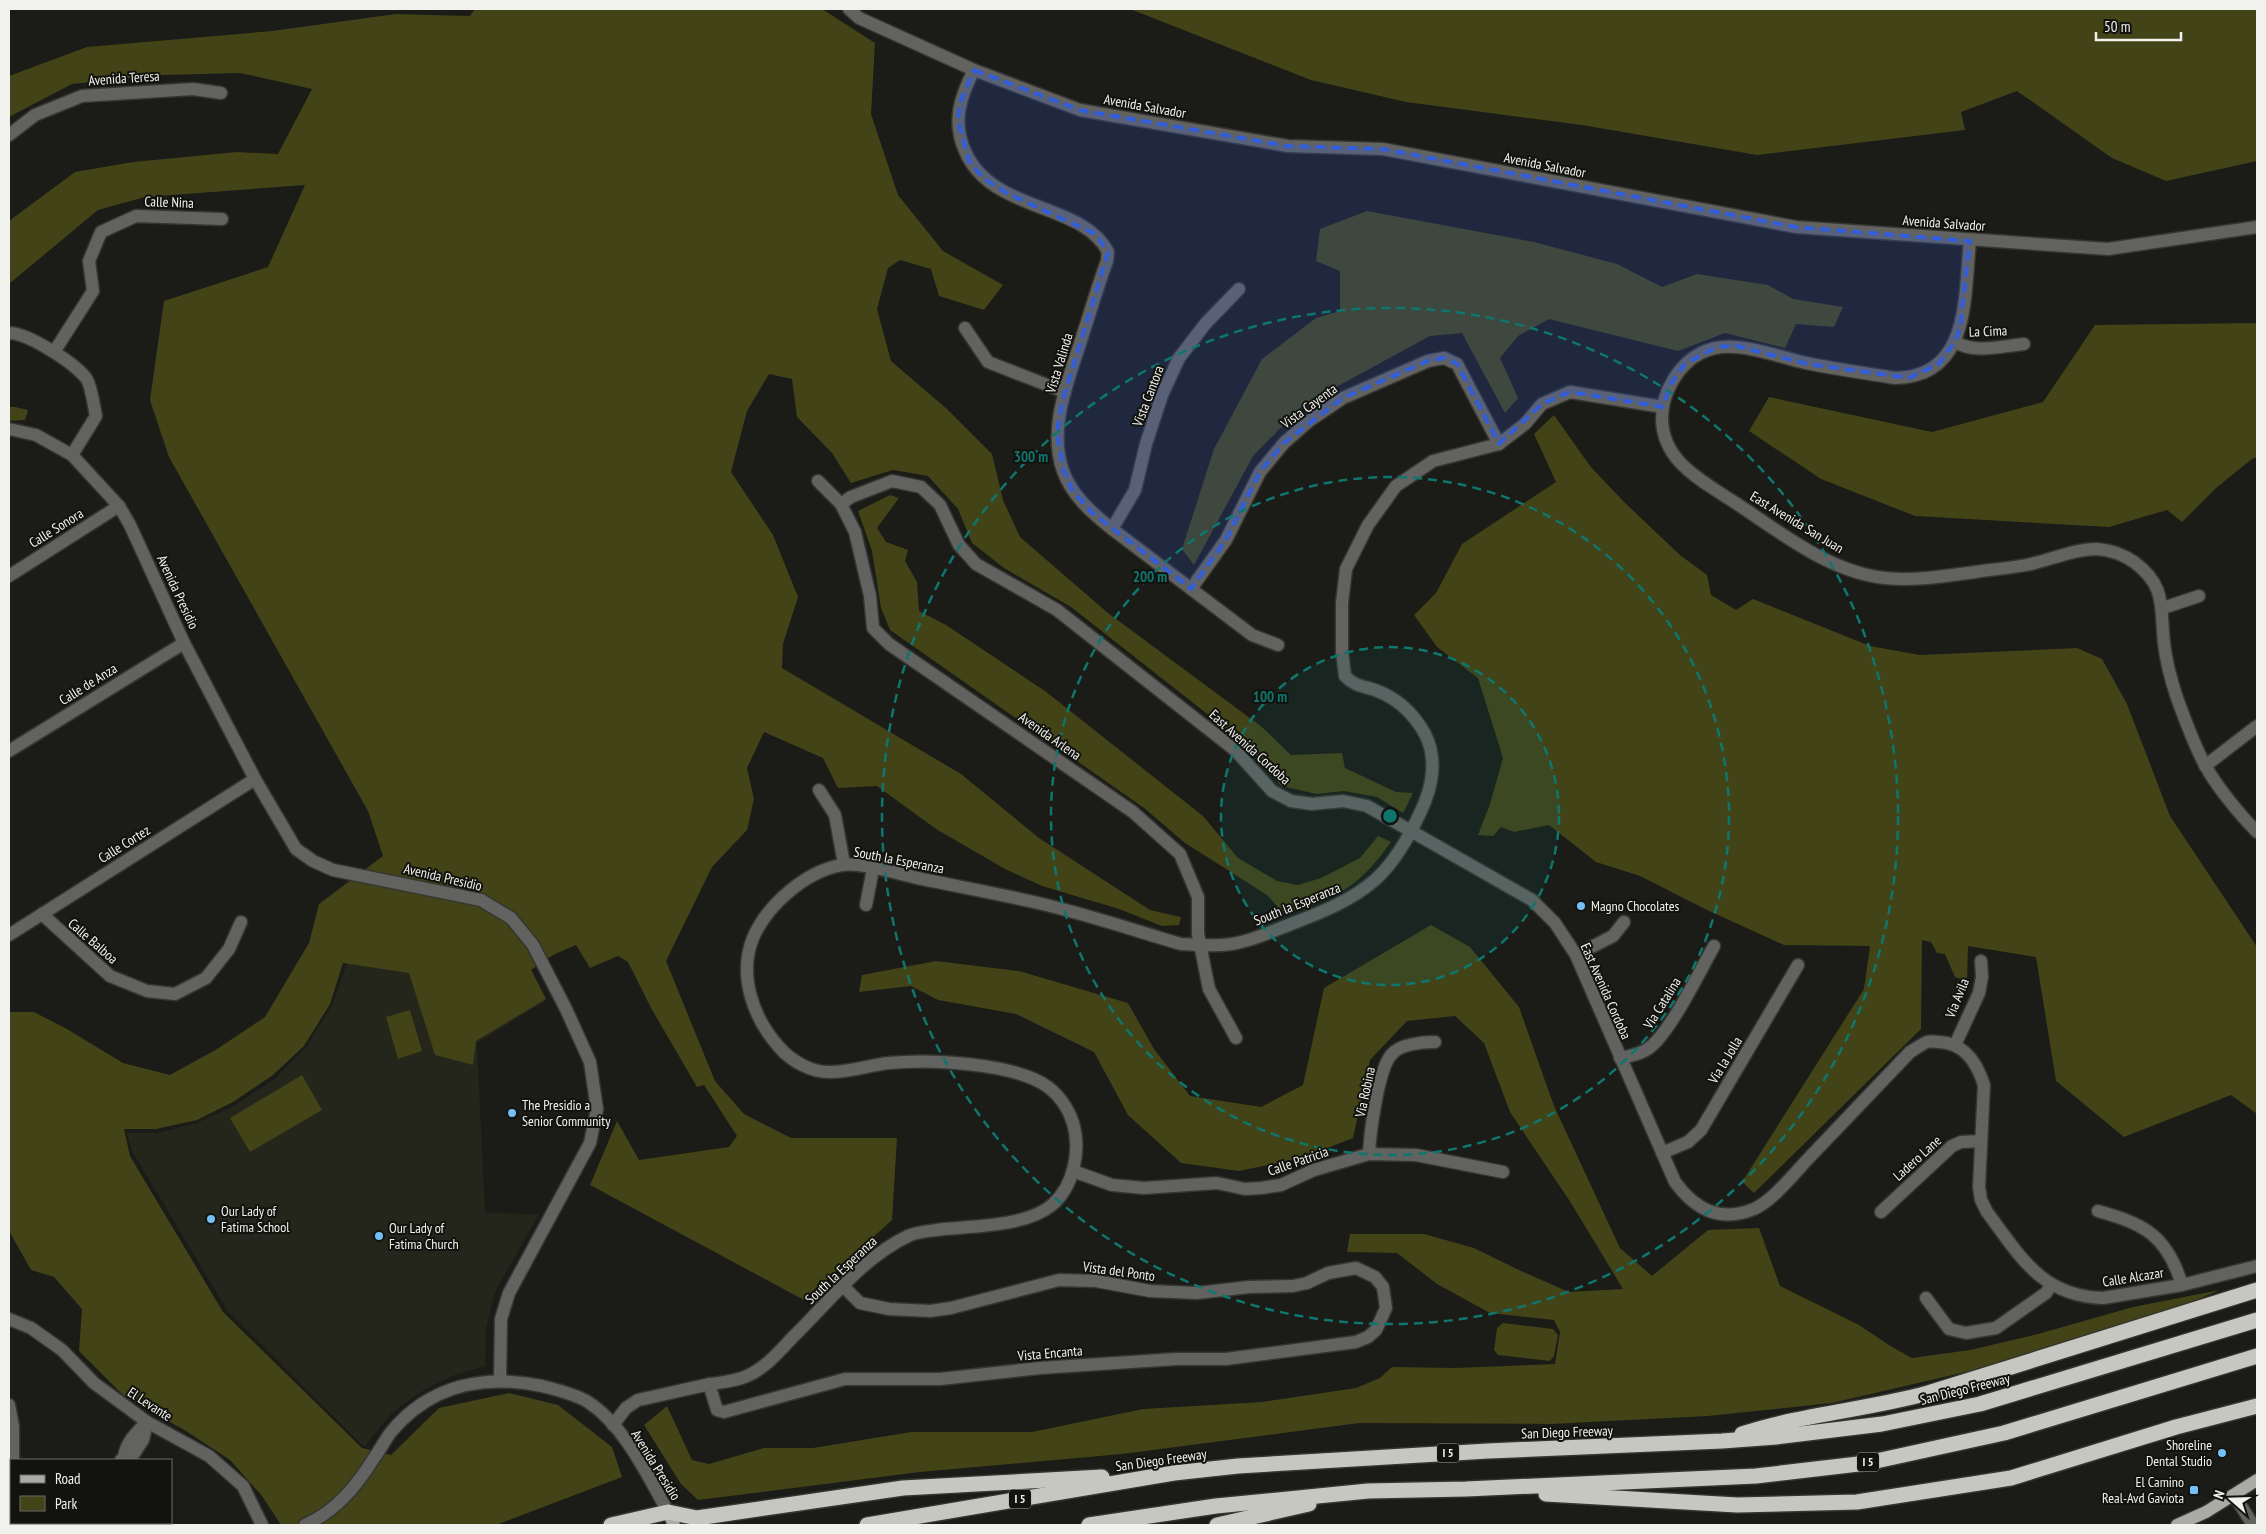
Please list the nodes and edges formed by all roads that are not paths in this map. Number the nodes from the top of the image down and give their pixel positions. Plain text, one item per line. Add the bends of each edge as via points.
1 (849, 9) edge
2 (974, 70) junction
3 (221, 93) dead end
4 (9, 135) edge
5 (222, 218) dead end
6 (2257, 227) edge
7 (1970, 241) junction
8 (1239, 289) dead end
9 (965, 328) dead end
10 (9, 333) edge
11 (1955, 342) junction
12 (2024, 344) dead end
13 (54, 352) junction
14 (1065, 392) junction
15 (1663, 407) junction
16 (9, 429) edge
17 (1499, 444) junction
18 (72, 455) junction
19 (818, 481) dead end
20 (841, 504) junction
21 (119, 506) junction
22 (1112, 529) junction
23 (9, 576) edge
24 (1191, 589) junction
25 (2199, 596) dead end
26 (2163, 608) junction
27 (184, 643) junction
28 (1278, 645) dead end
29 (2257, 726) edge
30 (9, 751) edge
31 (2205, 766) junction
32 (255, 779) junction
33 (819, 790) dead end
34 (1411, 832) junction
35 (2257, 832) edge
36 (844, 864) junction
37 (873, 869) junction
38 (866, 905) dead end
39 (42, 914) junction
40 (241, 922) dead end
41 (1624, 922) dead end
42 (9, 935) edge
43 (1200, 946) junction
44 (1714, 946) dead end
45 (1576, 955) junction
46 (1981, 961) dead end
47 (1798, 965) dead end
48 (1236, 1038) dead end
49 (1435, 1042) dead end
50 (1954, 1045) junction
51 (1620, 1058) junction
52 (1980, 1141) junction
53 (1662, 1153) junction
54 (1369, 1154) junction
55 (1073, 1171) junction
56 (1503, 1172) dead end
57 (2098, 1211) dead end
58 (1881, 1212) dead end
59 (2257, 1266) edge
60 (2051, 1285) junction
61 (2182, 1285) junction
62 (843, 1286) junction
63 (2257, 1290) edge
64 (1386, 1296) joint
65 (1926, 1298) dead end
66 (2257, 1320) edge
67 (12, 1323) edge
68 (2257, 1356) edge
69 (500, 1380) junction
70 (709, 1384) junction
71 (9, 1405) edge
72 (2257, 1406) edge
73 (147, 1422) junction
74 (613, 1425) junction
75 (1722, 1441) junction
76 (13, 1459) edge
77 (122, 1459) edge
78 (1174, 1473) junction
79 (2257, 1480) edge
80 (1466, 1489) junction
81 (1368, 1491) junction
82 (2234, 1495) junction
83 (671, 1519) edge
84 (262, 1525) edge
85 (304, 1525) edge
86 (611, 1525) edge
87 (867, 1525) edge
88 (1089, 1525) edge
89 (1217, 1525) edge
90 (2178, 1525) edge
91 (2253, 1525) edge

1 - 2 street, Avenida Salvador via 860,18
2 - 7 street, Avenida Salvador via 1080,110 1288,146 1383,149 1796,227
2 - 14 street, Vista Valinda via 960,102 958,121 961,144 969,162 984,179 1008,194 1095,234 1108,252
3 - 4 street, Avenida Teresa via 193,89 82,96 35,115
5 - 13 street, Calle Nina via 136,216 101,232 90,261 93,291
6 - 7 street, Avenida Salvador via 2108,249
7 - 11 street, East Avenida San Juan via 1960,328
8 - 22 street, Vista Cantora via 1206,323 1179,358 1162,395 1135,490
9 - 14 street via 988,362
10 - 13 street via 19,333
11 - 12 street, La Cima via 1963,347 1980,349
11 - 15 street, East Avenida San Juan via 1939,364 1909,378 1807,364 1736,346 1717,347 1685,364 1671,384
13 - 18 street via 87,379 96,416
14 - 22 street, Vista Valinda via 1057,432 1063,470 1072,490
15 - 17 street via 1570,392 1542,404 1525,424
15 - 26 street, East Avenida San Juan via 1663,432 1682,466 1824,559 1846,568 1886,578 1932,578 2031,564 2078,551 2099,549 2122,555 2145,572 2157,587
16 - 18 street, Avenida Presidio via 36,435
17 - 24 street, Vista Cayenta via 1457,364 1444,358 1428,360 1343,398 1284,443 1260,472 1226,540
17 - 34 street, South la Esperanza via 1433,461 1396,486 1368,525 1346,569 1342,603 1345,676 1357,686 1393,698 1408,709 1426,735 1432,780
18 - 21 street, Avenida Presidio
19 - 20 street, Avenida Arlena
20 - 34 street, East Avenida Cordoba via 851,496 892,481 921,487 940,505 959,545 976,564 1057,610 1235,750 1272,790 1291,801 1312,804 1343,801 1367,806
20 - 43 street, Avenida Arlena via 855,532 862,559 873,628 889,644 1133,812 1180,854 1198,897
21 - 23 street, Calle Sonora
21 - 27 street, Avenida Presidio
22 - 24 street, Vista Valinda
24 - 28 street, Vista Valinda via 1252,635
25 - 26 street
26 - 31 street, East Avenida San Juan via 2169,672
27 - 30 street, Calle de Anza
27 - 32 street, Avenida Presidio
29 - 31 street
31 - 35 street, East Avenida San Juan
32 - 39 street, Calle Cortez
32 - 69 street, Avenida Presidio via 296,849 312,861 333,870 481,900 511,918 534,945 590,1062 597,1109 590,1143 509,1294 501,1318
33 - 36 street via 835,815
34 - 43 street, South la Esperanza via 1376,879 1355,896 1326,911 1240,943
34 - 45 street, East Avenida Cordoba via 1532,900 1555,923
36 - 37 street, South la Esperanza
36 - 55 street, South la Esperanza via 789,890 754,934 747,956 746,980 764,1026 780,1049 799,1064 821,1072 916,1061 993,1068 1038,1080 1052,1089 1073,1123 1077,1144
37 - 38 street
37 - 43 street, South la Esperanza via 1041,903 1181,944
39 - 40 street, Calle Balboa via 110,976 147,991 175,994 206,978 228,949
39 - 42 street, Calle Cortez
41 - 45 street via 1613,936
43 - 48 street, Avenida Arlena via 1209,989
44 - 51 street, Via Catalina via 1662,1036 1648,1048
45 - 51 street, East Avenida Cordoba
46 - 50 street, Via Avila via 1978,993
47 - 53 street, Via la Jolla via 1701,1130 1688,1142
49 - 54 street, Via Robina via 1417,1043 1392,1053 1383,1070
50 - 52 street via 1970,1056 1984,1085
50 - 53 street, East Avenida Cordoba via 1927,1042 1910,1052 1785,1183 1754,1208 1720,1214 1704,1210 1687,1199
51 - 53 street, East Avenida Cordoba
52 - 58 street, Ladero Lane via 1952,1146
52 - 60 street via 1981,1200 2036,1275
54 - 55 street, Calle Patricia via 1314,1170 1281,1185 1245,1189 1217,1183 1144,1188 1112,1184
54 - 56 street, Calle Patricia via 1416,1155
55 - 62 street, South la Esperanza via 1052,1205 1038,1213 1013,1221 915,1233 886,1246
57 - 61 street via 2130,1220 2149,1230 2167,1253
59 - 61 street, Calle Alcazar
60 - 61 street, Calle Alcazar via 2090,1298
60 - 65 street via 2046,1293 1996,1328 1966,1333 1949,1329
62 - 64 street, Vista del Ponto via 860,1302 889,1309 930,1311 1059,1280 1096,1281 1150,1292 1197,1293 1293,1286 1328,1272 1356,1268 1375,1277
62 - 70 street, South la Esperanza via 761,1368 748,1376
63 - 75 highway via 1928,1393 1876,1406 1776,1422
64 - 70 street, Vista Encanta via 1382,1319 1368,1337 1356,1342 1274,1354 1040,1368 940,1379 845,1379 724,1412 718,1410
66 - 75 highway, San Diego Freeway / I 5 via 1980,1404 1882,1424
67 - 73 street, El Levante via 30,1328 62,1350 94,1383
68 - 80 highway, I 5 via 2004,1433 1867,1463 1756,1476
69 - 74 street, Avenida Presidio via 561,1391 588,1402
69 - 85 street via 464,1384 432,1397 391,1432 344,1499
70 - 74 street, South la Esperanza via 638,1400 626,1408
71 - 76 street via 14,1426
72 - 80 highway via 2176,1427 2011,1478 1857,1502 1737,1505
73 - 77 street via 143,1440 133,1455
73 - 84 street, El Levante via 209,1456 243,1486
74 - 83 street, Avenida Presidio via 644,1469
75 - 78 highway, San Diego Freeway / I 5 via 1488,1450
78 - 83 highway via 903,1488
78 - 87 highway, San Diego Freeway / I 5
79 - 82 main road
80 - 81 highway, I 5
81 - 88 highway, I 5 via 1216,1506
81 - 89 highway
82 - 90 main road
82 - 91 street
83 - 86 highway

